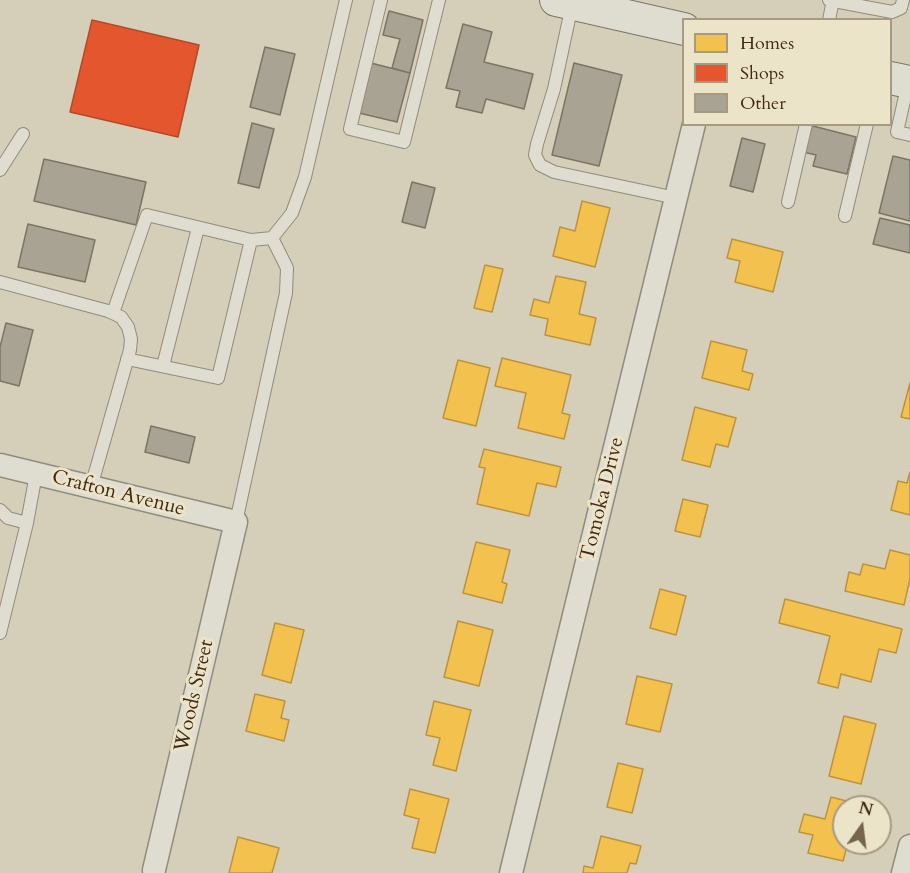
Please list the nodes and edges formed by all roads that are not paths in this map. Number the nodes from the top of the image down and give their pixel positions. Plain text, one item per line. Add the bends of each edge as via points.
1 (346, 0) edge
2 (381, 0) edge
3 (439, 0) edge
4 (832, 0) edge
5 (903, 0) edge
6 (564, 2) edge
7 (611, 6) edge
8 (829, 18) edge
9 (682, 29) edge
10 (903, 81) edge
11 (694, 126) edge
12 (806, 126) edge
13 (867, 126) edge
14 (23, 134) dead end
15 (910, 135) edge
16 (0, 170) edge
17 (676, 198) junction
18 (788, 202) dead end
19 (845, 216) dead end
20 (198, 228) junction
21 (272, 238) junction
22 (251, 240) junction
23 (0, 282) edge
24 (113, 313) junction
25 (127, 359) junction
26 (163, 366) junction
27 (0, 465) edge
28 (36, 474) junction
29 (92, 487) junction
30 (0, 510) edge
31 (236, 522) junction
32 (27, 523) junction
33 (5, 593) edge
34 (0, 633) edge
35 (910, 846) edge
36 (153, 870) dead end
37 (512, 873) edge
38 (903, 873) edge

1 - 21 lane via 306,177 292,213
2 - 3 lane via 350,129 404,142
4 - 5 lane via 892,12 901,8
4 - 8 lane
6 - 7 main road
6 - 17 lane via 554,89 535,155 540,165 554,172
7 - 9 main road
10 - 15 lane via 897,132
11 - 17 street, Tomoka Drive
12 - 18 lane
13 - 19 lane
14 - 16 lane
17 - 37 street, Tomoka Drive
20 - 22 lane
20 - 24 lane via 147,215
20 - 26 lane
21 - 22 lane
21 - 31 lane via 287,268 286,293
22 - 26 lane via 218,378
23 - 24 lane
24 - 25 lane via 128,327 131,339
25 - 26 lane
25 - 29 lane
27 - 28 street, Crafton Avenue
28 - 29 street, Crafton Avenue
28 - 32 lane
29 - 31 street, Crafton Avenue
30 - 32 lane via 8,518
31 - 36 street, Woods Street
32 - 33 lane
33 - 34 lane
35 - 38 street

